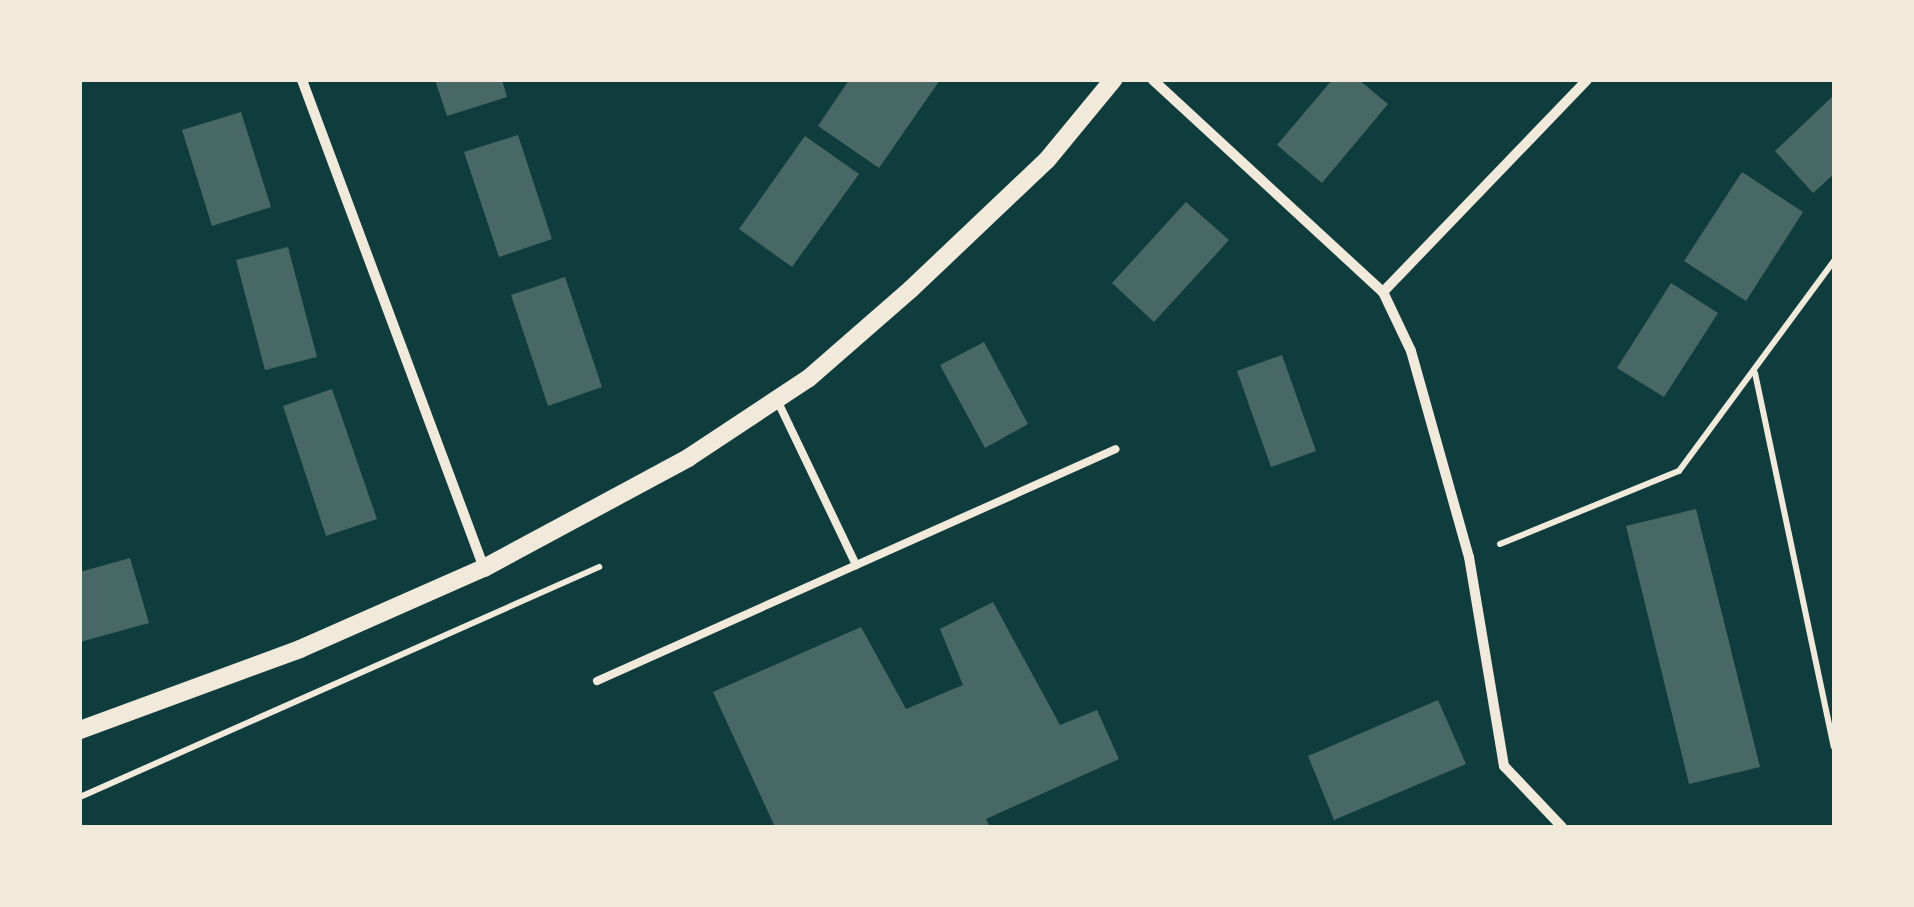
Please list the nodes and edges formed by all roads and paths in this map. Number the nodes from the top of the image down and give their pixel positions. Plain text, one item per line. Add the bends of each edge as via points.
1 (302, 80) edge
2 (1113, 80) edge
3 (1153, 80) edge
4 (1587, 80) edge
5 (1834, 261) edge
6 (1383, 292) junction
7 (1755, 372) junction
8 (776, 400) junction
9 (1116, 449) dead end
10 (1469, 556) junction
11 (856, 565) junction
12 (599, 567) dead end
13 (484, 568) junction
14 (597, 681) dead end
15 (80, 730) edge
16 (1834, 747) edge
17 (80, 796) edge
18 (1562, 827) edge

1 - 13 street
2 - 8 street via 1020,186 882,314
3 - 6 street
4 - 6 street
5 - 7 path
6 - 10 street via 1411,351
7 - 10 path via 1679,472
7 - 16 path
8 - 11 lane
8 - 13 street via 594,513
9 - 11 lane
10 - 18 street via 1504,766
11 - 14 lane
12 - 17 path
13 - 15 street via 300,649

